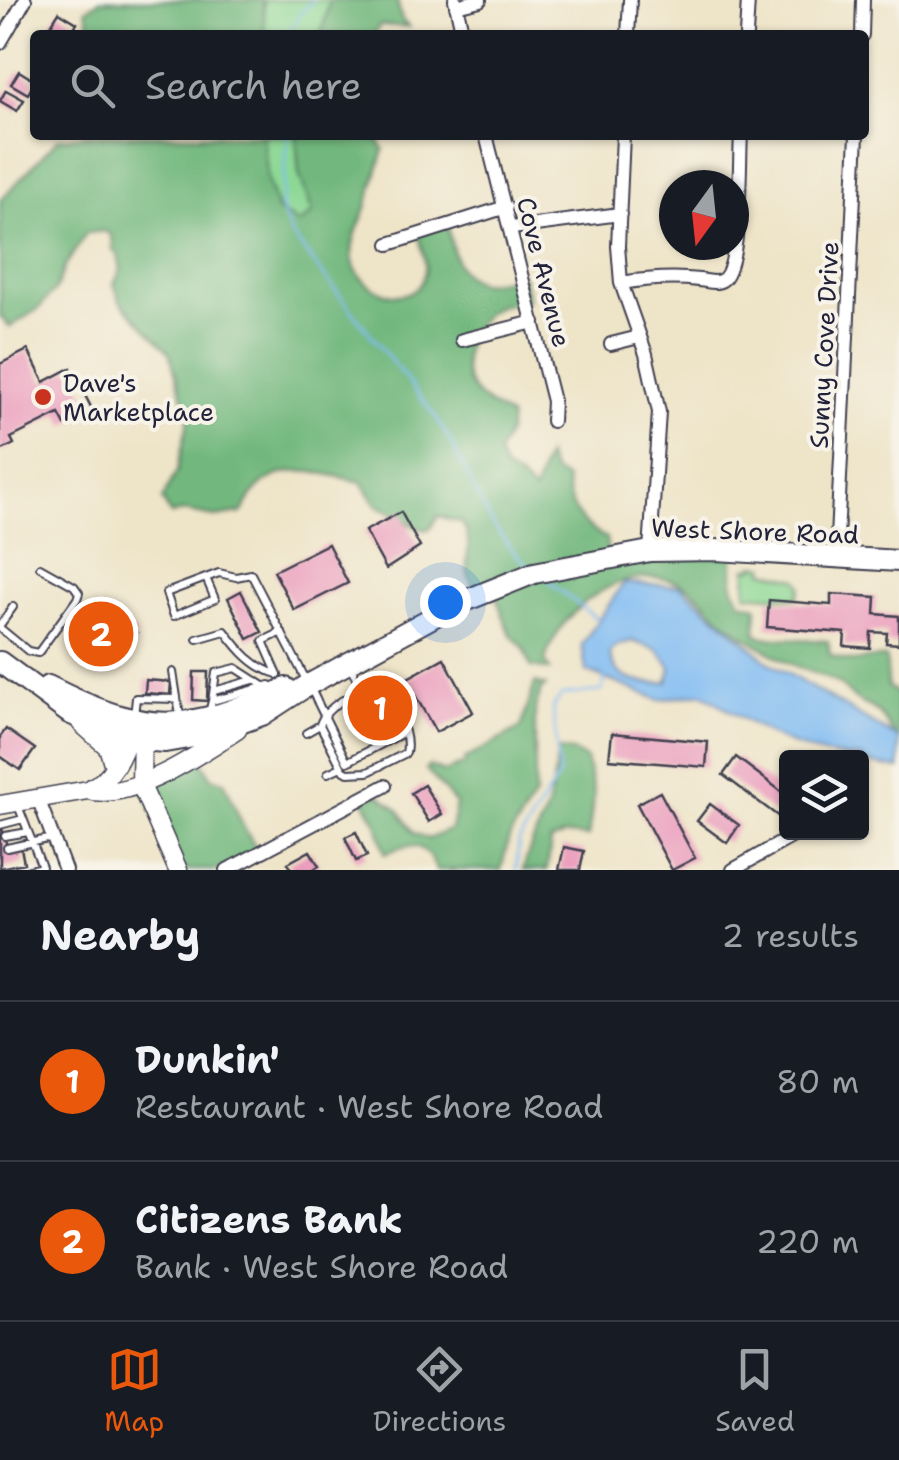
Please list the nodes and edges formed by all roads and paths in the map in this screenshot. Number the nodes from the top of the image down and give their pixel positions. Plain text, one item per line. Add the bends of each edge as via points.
1 (25, 0) edge
2 (480, 0) edge
3 (630, 0) edge
4 (748, 0) edge
5 (864, 0) edge
6 (456, 3) edge
7 (462, 30) edge
8 (628, 30) edge
9 (746, 30) edge
10 (862, 30) edge
11 (0, 43) edge
12 (487, 140) edge
13 (624, 140) edge
14 (741, 140) edge
15 (857, 140) edge
16 (506, 207) junction
17 (620, 214) junction
18 (512, 228) junction
19 (389, 244) dead end
20 (621, 283) junction
21 (534, 322) junction
22 (640, 337) junction
23 (462, 340) dead end
24 (612, 344) dead end
25 (552, 420) dead end
26 (650, 551) junction
27 (836, 558) junction
28 (899, 562) edge
29 (40, 568) dead end
30 (206, 578) junction
31 (13, 607) dead end
32 (0, 626) edge
33 (282, 632) junction
34 (197, 639) dead end
35 (4, 665) edge
36 (342, 667) junction
37 (173, 672) dead end
38 (254, 679) junction
39 (308, 683) junction
40 (276, 685) junction
41 (214, 690) junction
42 (362, 690) junction
43 (178, 699) junction
44 (210, 709) junction
45 (69, 713) junction
46 (323, 715) junction
47 (254, 719) junction
48 (180, 722) junction
49 (320, 726) junction
50 (135, 729) junction
51 (405, 732) junction
52 (306, 733) dead end
53 (114, 766) junction
54 (342, 766) junction
55 (328, 773) dead end
56 (142, 785) junction
57 (385, 786) dead end
58 (94, 787) junction
59 (38, 798) junction
60 (13, 809) edge
61 (0, 825) edge
62 (28, 832) junction
63 (5, 836) dead end
64 (53, 838) junction
65 (786, 840) edge
66 (33, 842) junction
67 (7, 848) dead end
68 (29, 870) edge
69 (66, 870) edge
70 (178, 870) edge
71 (227, 870) edge
72 (733, 870) edge

1 - 11 street
2 - 6 street
3 - 8 street
4 - 9 street
5 - 10 street
6 - 7 street
12 - 16 street, Cove Avenue
13 - 17 street
14 - 20 street via 736,243 728,274 712,282
15 - 27 street, Sunny Cove Drive
16 - 18 street, Cove Avenue
16 - 19 street
17 - 18 street
17 - 20 street
18 - 21 street, Cove Avenue
20 - 22 street
21 - 23 street
21 - 25 street, Cove Avenue
22 - 24 street
22 - 26 street via 659,412
26 - 27 main road, West Shore Road
26 - 36 main road, West Shore Road via 534,572 457,604
27 - 28 main road, West Shore Road
29 - 32 lane via 76,588 76,599 38,653 4,635
30 - 30 lane via 166,593 174,616 214,600
30 - 33 lane via 251,574
31 - 32 lane
33 - 39 lane
33 - 40 lane via 263,641
34 - 40 lane via 226,631
35 - 45 main road, West Shore Road
35 - 50 main road, West Shore Road
36 - 39 main road, West Shore Road
36 - 42 lane
37 - 43 lane
38 - 40 lane
38 - 41 lane
38 - 41 lane via 236,668 216,673
39 - 40 main road, West Shore Road
39 - 46 lane
39 - 47 main road, West Shore Road
40 - 44 main road, West Shore Road
41 - 44 lane
42 - 46 lane
42 - 51 lane via 374,686 383,692
43 - 48 lane
43 - 50 lane via 136,698
44 - 48 main road, West Shore Road
45 - 50 main road, West Shore Road
45 - 53 main road via 105,743
46 - 49 lane
46 - 51 lane via 348,762
47 - 50 main road, West Shore Road via 164,742
47 - 56 main road
48 - 50 main road, West Shore Road
49 - 52 lane
49 - 54 lane
50 - 53 main road
50 - 56 main road
51 - 54 lane via 406,753 368,772
53 - 58 main road
54 - 55 lane
56 - 58 main road via 106,792
56 - 70 main road
57 - 71 street
58 - 59 main road
59 - 60 main road
59 - 64 street
60 - 61 lane
60 - 62 lane
62 - 63 lane
62 - 66 lane
64 - 66 lane
64 - 69 street
65 - 72 street
66 - 67 lane
66 - 68 lane via 42,866

